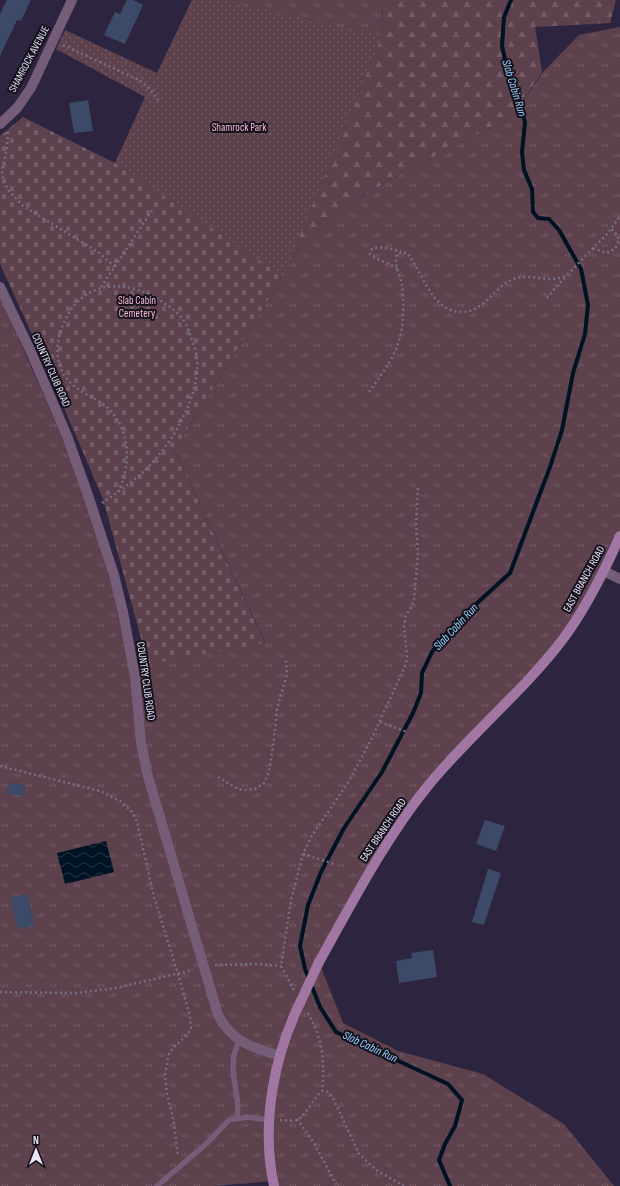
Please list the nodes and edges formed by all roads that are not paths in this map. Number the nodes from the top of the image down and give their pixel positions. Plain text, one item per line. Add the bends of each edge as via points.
1 (72, 0) edge
2 (3, 121) edge
3 (0, 287) edge
4 (620, 536) edge
5 (604, 571) junction
6 (620, 579) edge
7 (239, 1040) junction
8 (280, 1056) junction
9 (237, 1118) junction
10 (270, 1120) junction
11 (157, 1186) edge
12 (274, 1186) edge

1 - 2 street, SHAMROCK AVENUE via 31,88 17,108
3 - 7 street, COUNTRY CLUB ROAD via 31,352 66,436 114,575 135,677 141,742 147,773 218,1016 224,1027
4 - 5 main road, EAST BRANCH ROAD
5 - 6 street
5 - 8 main road, EAST BRANCH ROAD, bridge via 563,639 427,787 391,838 319,962 302,1006 289,1024
7 - 8 street, COUNTRY CLUB ROAD
7 - 9 lane via 233,1066
8 - 10 main road, EAST BRANCH ROAD
9 - 10 lane
9 - 11 lane via 229,1120 206,1144
10 - 12 main road, EAST BRANCH ROAD via 270,1155

